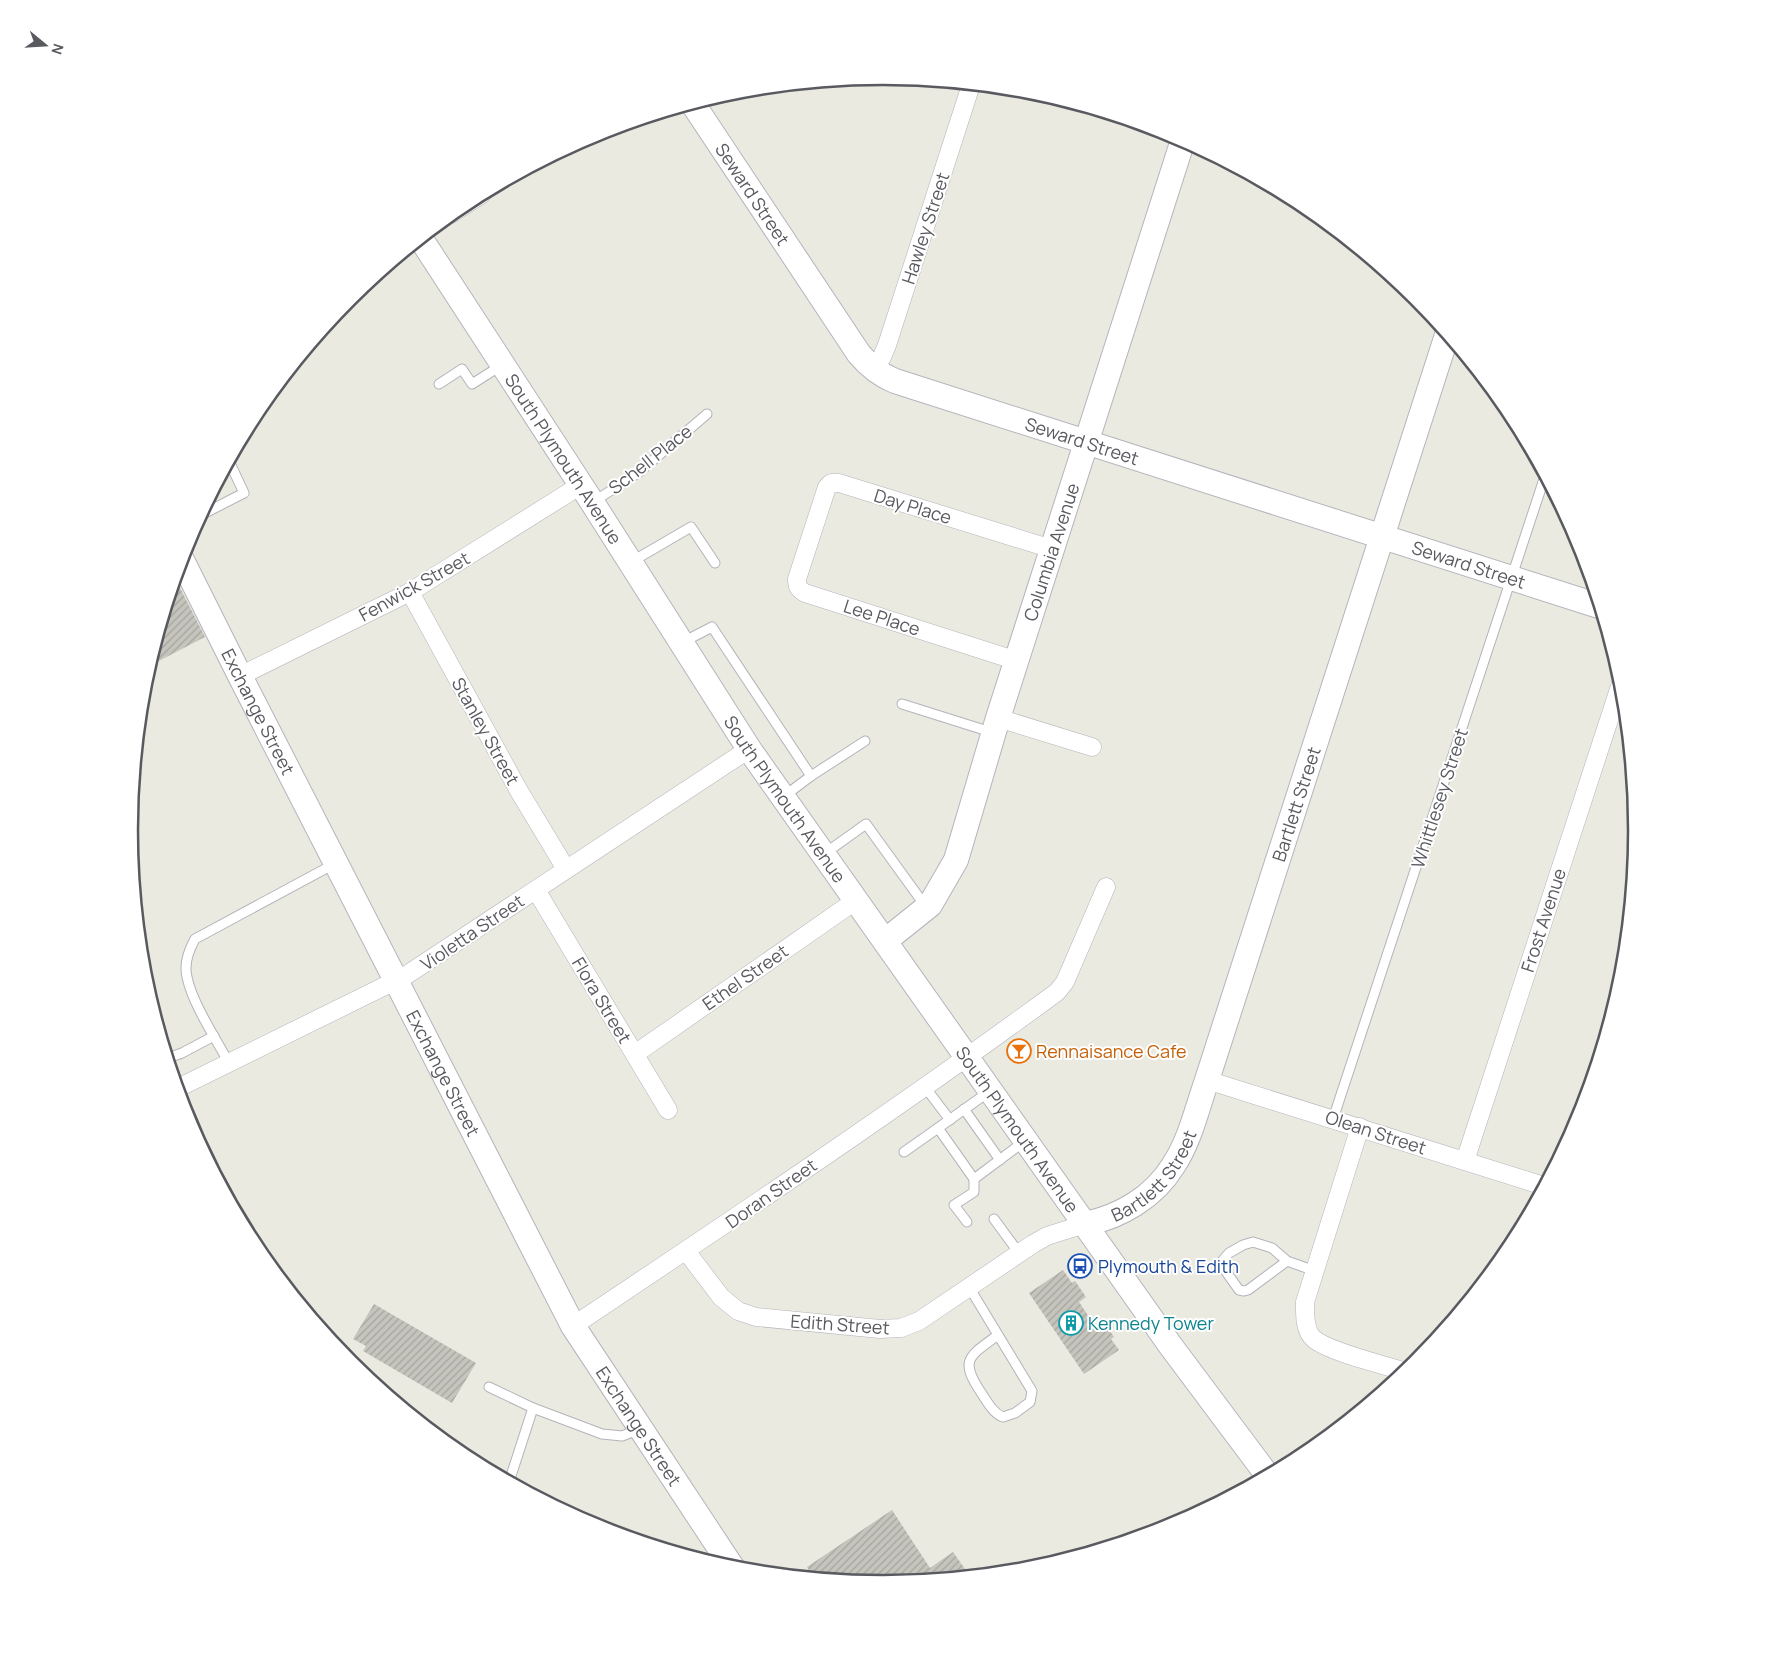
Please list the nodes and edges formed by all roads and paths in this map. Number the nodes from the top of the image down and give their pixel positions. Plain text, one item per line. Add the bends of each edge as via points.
1 (969, 90) edge
2 (696, 109) edge
3 (1181, 148) edge
4 (424, 243) edge
5 (1445, 341) edge
6 (502, 364) junction
7 (873, 369) junction
8 (439, 384) dead end
9 (707, 414) dead end
10 (1087, 442) junction
11 (232, 467) edge
12 (1542, 482) edge
13 (587, 494) junction
14 (211, 508) edge
15 (810, 537) joint
16 (1382, 537) junction
17 (1052, 549) junction
18 (631, 563) junction
19 (715, 563) dead end
20 (186, 567) edge
21 (1512, 578) junction
22 (410, 592) junction
23 (1593, 604) edge
24 (682, 643) junction
25 (1017, 661) junction
26 (240, 676) junction
27 (1616, 698) edge
28 (902, 704) dead end
29 (996, 725) junction
30 (865, 741) dead end
31 (1092, 747) dead end
32 (749, 749) junction
33 (811, 776) junction
34 (783, 798) junction
35 (822, 854) junction
36 (336, 863) junction
37 (566, 870) junction
38 (1106, 887) dead end
39 (536, 890) junction
40 (855, 901) junction
41 (926, 907) junction
42 (885, 941) junction
43 (396, 980) junction
44 (214, 1036) junction
45 (635, 1054) junction
46 (173, 1056) edge
47 (966, 1058) junction
48 (229, 1063) junction
49 (1207, 1080) junction
50 (183, 1086) edge
51 (925, 1087) junction
52 (990, 1091) junction
53 (964, 1109) junction
54 (668, 1110) dead end
55 (1334, 1119) junction
56 (950, 1120) junction
57 (1360, 1127) junction
58 (938, 1128) junction
59 (1026, 1141) junction
60 (904, 1152) dead end
61 (1000, 1160) junction
62 (1465, 1161) junction
63 (974, 1179) junction
64 (1536, 1189) edge
65 (994, 1219) dead end
66 (967, 1222) dead end
67 (1085, 1224) junction
68 (686, 1251) junction
69 (1019, 1253) junction
70 (1287, 1260) junction
71 (1315, 1271) junction
72 (969, 1287) junction
73 (574, 1326) junction
74 (998, 1336) junction
75 (1170, 1345) junction
76 (1398, 1369) edge
77 (489, 1387) dead end
78 (534, 1408) junction
79 (640, 1428) junction
80 (1264, 1471) edge
81 (511, 1476) edge
82 (1254, 1477) edge
83 (727, 1559) edge

1 - 7 street, Hawley Street via 887,345
2 - 7 street, Seward Street via 859,354
3 - 10 street, Columbia Avenue
4 - 6 street, South Plymouth Avenue
5 - 16 street, Bartlett Street
6 - 8 lane via 472,384 462,370
6 - 13 street, South Plymouth Avenue
7 - 10 street, Seward Street via 896,381
9 - 13 lane, Schell Place via 638,473
10 - 16 street, Seward Street
10 - 17 street, Columbia Avenue
11 - 14 lane via 244,493
12 - 21 lane, Whittlesey Street
13 - 18 street, South Plymouth Avenue
13 - 22 street, Fenwick Street
15 - 17 street, Day Place via 827,487 831,483 839,483
15 - 25 street, Lee Place via 797,579 799,590 804,593
16 - 21 street, Seward Street
16 - 49 street, Bartlett Street
17 - 25 street, Columbia Avenue
18 - 19 lane via 691,527
18 - 24 street, South Plymouth Avenue
20 - 26 street, Exchange Street
21 - 23 street, Seward Street
21 - 55 lane, Whittlesey Street
22 - 26 street, Fenwick Street
22 - 37 street, Stanley Street
24 - 32 street, South Plymouth Avenue
24 - 33 lane via 712,627
25 - 29 street, Columbia Avenue
26 - 36 street, Exchange Street
27 - 62 street, Frost Avenue
28 - 29 lane
29 - 31 street
29 - 41 street, Columbia Avenue via 956,860
30 - 33 lane
32 - 34 street, South Plymouth Avenue
32 - 37 street, Violetta Street
33 - 34 lane
34 - 35 street, South Plymouth Avenue
35 - 40 street, South Plymouth Avenue
35 - 41 lane via 866,824
36 - 43 street, Exchange Street
36 - 44 lane via 195,939 188,951 189,990
37 - 39 street, Violetta Street
38 - 47 street, Doran Street via 1061,988
39 - 43 street, Violetta Street
39 - 45 street, Flora Street
40 - 42 street, South Plymouth Avenue
40 - 45 street, Ethel Street
41 - 42 street, Columbia Avenue
42 - 47 street, South Plymouth Avenue
43 - 48 street, Violetta Street
43 - 73 street, Exchange Street
44 - 46 lane
44 - 48 lane
45 - 54 street, Flora Street
47 - 51 street, Doran Street
47 - 52 street, South Plymouth Avenue
48 - 50 street, Violetta Street
49 - 55 street, Olean Street
49 - 67 street, Bartlett Street via 1182,1151 1165,1178 1127,1209
51 - 56 lane
51 - 68 street, Doran Street
52 - 53 lane
52 - 59 street, South Plymouth Avenue
53 - 56 lane
53 - 61 lane via 981,1138
55 - 57 street, Olean Street
56 - 58 lane
57 - 62 street, Olean Street
57 - 71 street
58 - 60 lane
58 - 63 lane via 960,1153
59 - 61 lane
59 - 67 street, South Plymouth Avenue
61 - 63 lane
62 - 64 street, Olean Street
63 - 66 lane via 974,1192 954,1204
65 - 69 lane
67 - 69 street, Edith Street via 1047,1236
67 - 75 street, South Plymouth Avenue
68 - 72 street, Edith Street via 721,1297 738,1311 756,1317 880,1329 902,1328 919,1321
68 - 73 street, Doran Street
69 - 72 street, Edith Street
70 - 70 lane via 1272,1248 1253,1242 1224,1257 1222,1266 1239,1290 1244,1291
70 - 71 lane
71 - 76 street via 1305,1302 1306,1323 1313,1339
72 - 74 lane
73 - 79 street, Exchange Street
74 - 74 lane via 1032,1391 1030,1402 1003,1417 996,1414 969,1371 974,1353
75 - 80 street, South Plymouth Avenue
75 - 82 street, South Plymouth Avenue
77 - 78 lane
78 - 79 lane via 609,1435 622,1436
78 - 81 lane
79 - 83 street, Exchange Street

